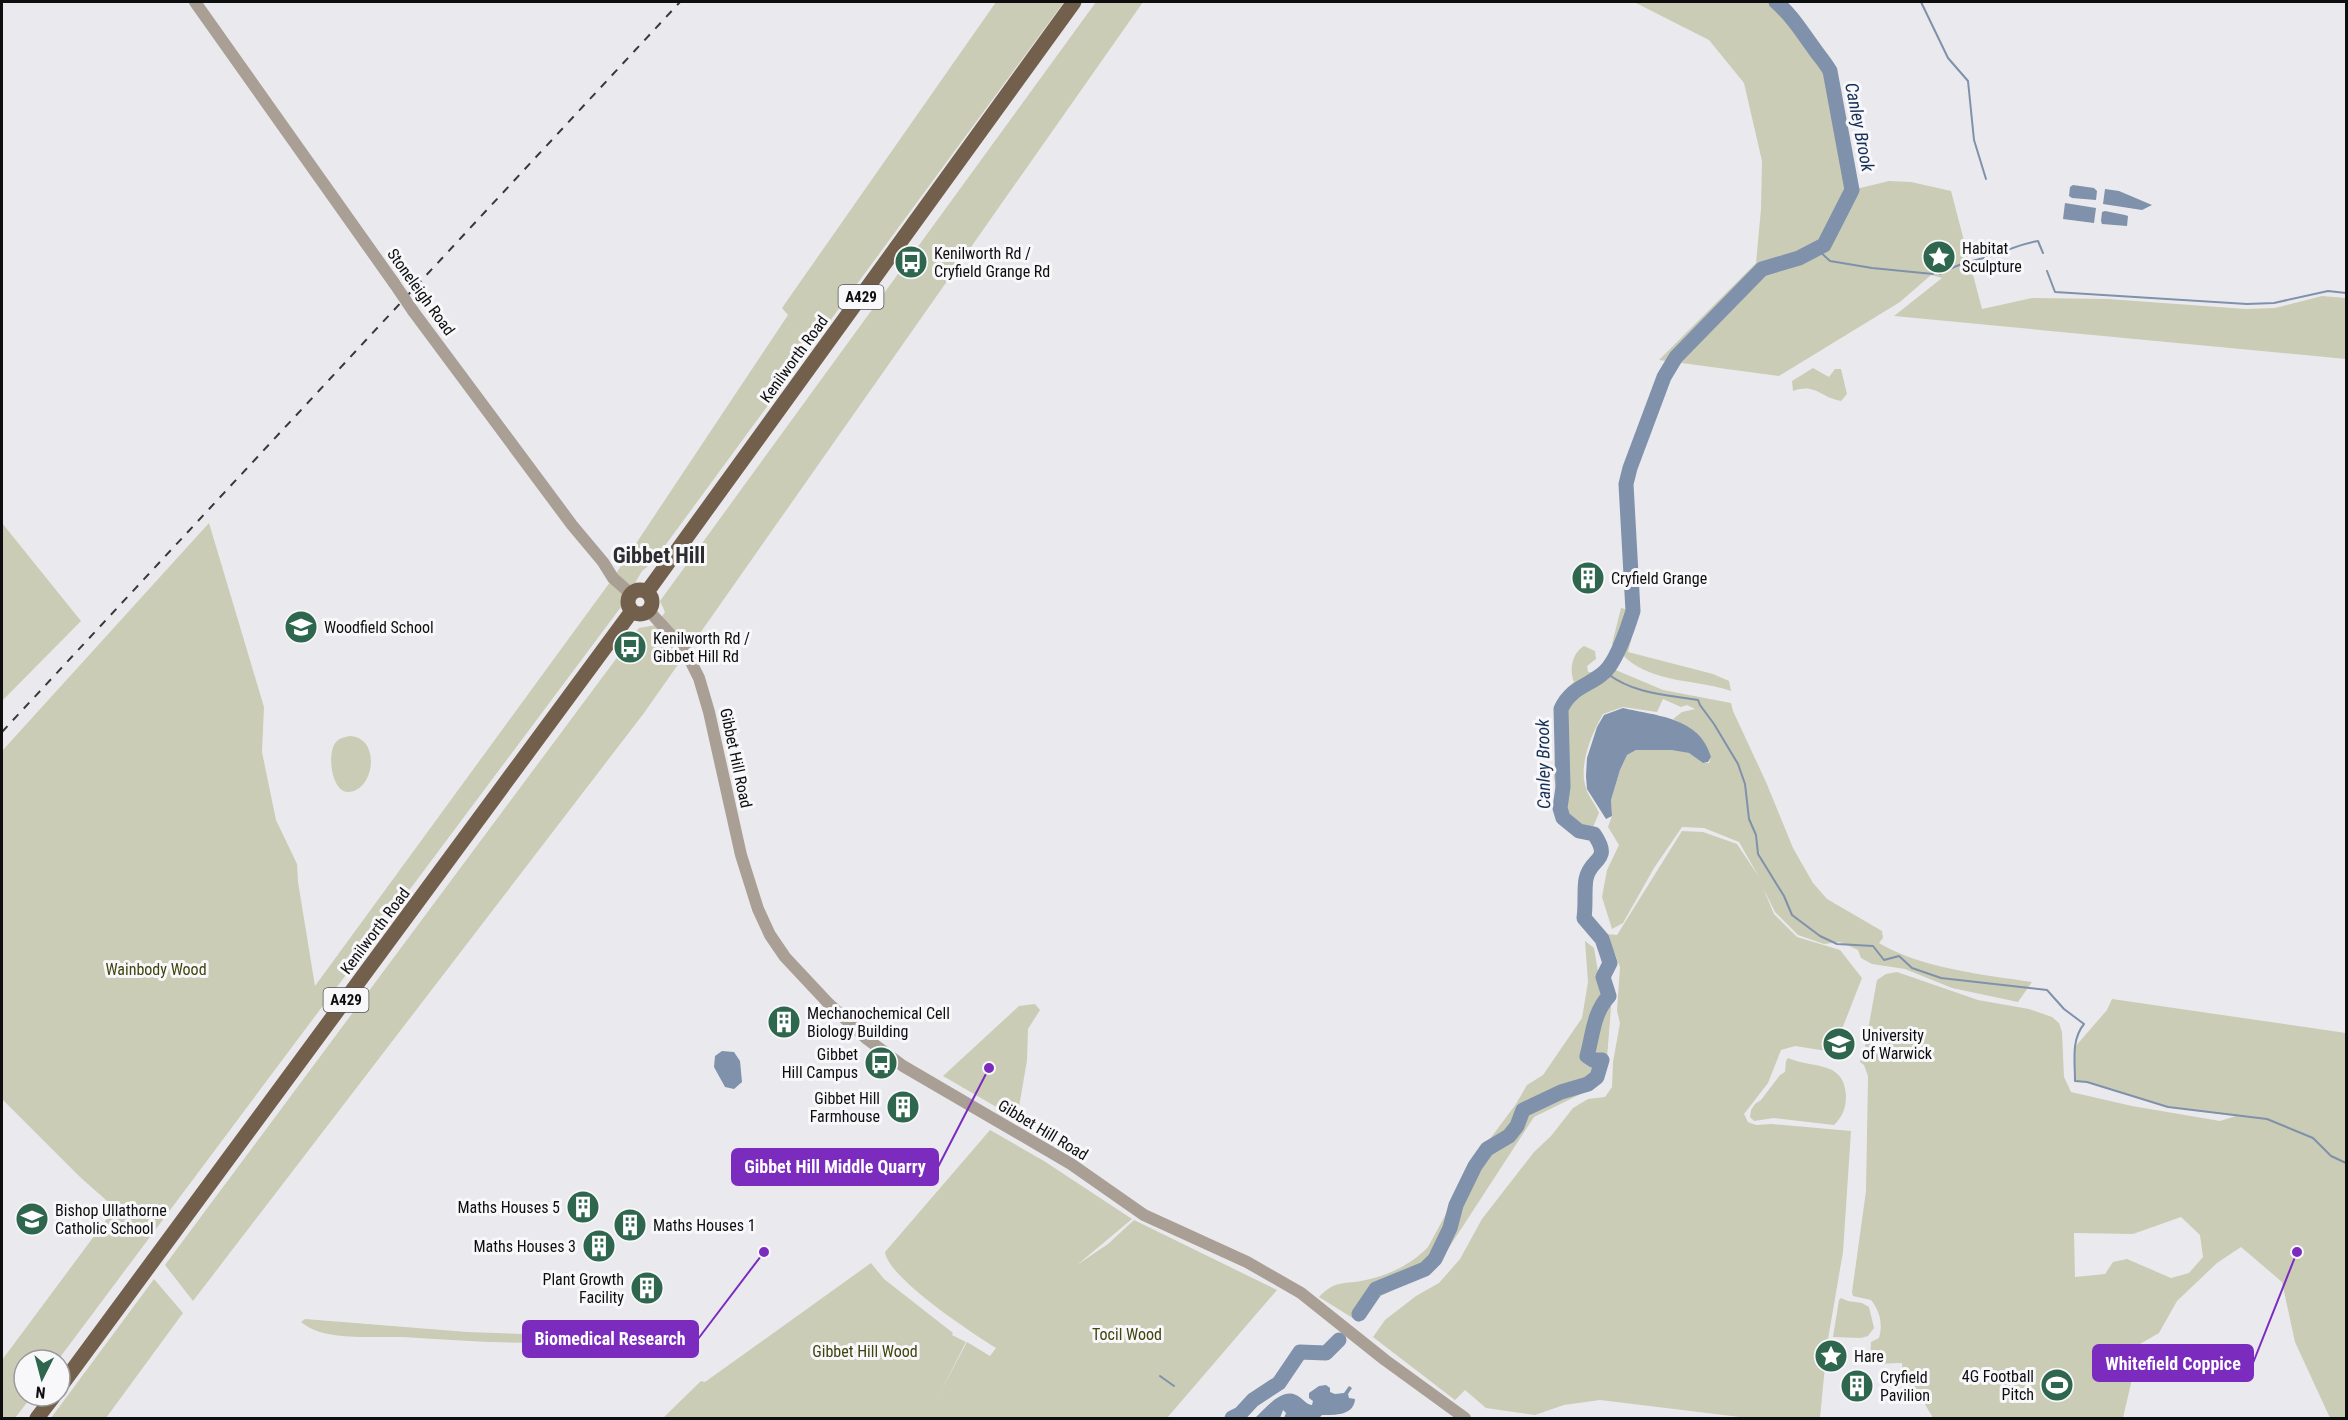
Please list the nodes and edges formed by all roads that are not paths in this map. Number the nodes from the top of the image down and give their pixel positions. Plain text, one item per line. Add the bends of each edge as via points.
1 (195, 2) edge
2 (1074, 2) edge
3 (647, 592) junction
4 (631, 594) junction
5 (632, 611) junction
6 (649, 611) junction
7 (72, 1371) edge
8 (1466, 1419) edge

1 - 4 street, Stoneleigh Road, bridge via 413,311 572,525 613,578
2 - 3 main road, Kenilworth Road / A429
3 - 4 main road
3 - 6 main road via 651,600
4 - 5 main road via 628,603
5 - 6 main road
5 - 7 main road, Kenilworth Road / A429
6 - 8 street, Gibbet Hill Road via 686,650 699,678 741,855 758,909 785,957 829,1004 903,1066 1055,1154 1144,1215 1246,1262 1301,1293

